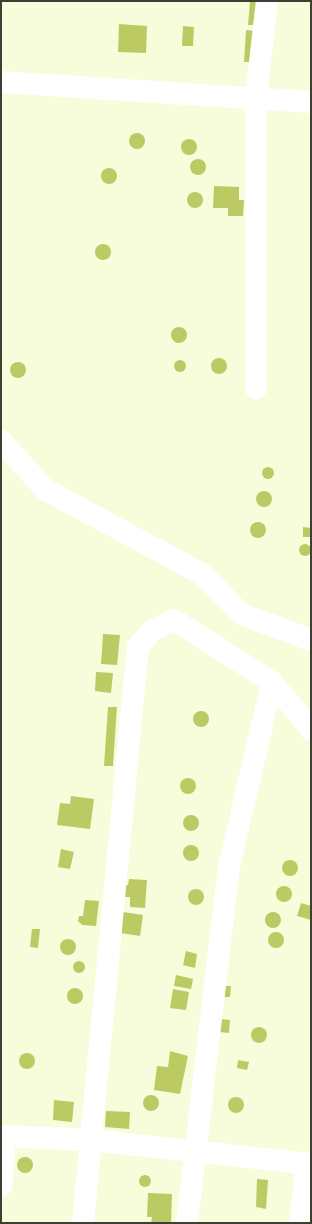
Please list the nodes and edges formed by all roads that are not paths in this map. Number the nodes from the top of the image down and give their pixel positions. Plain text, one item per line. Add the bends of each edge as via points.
1 (267, 1) edge
2 (1, 82) edge
3 (256, 97) junction
4 (311, 102) edge
5 (256, 388) dead end
6 (3, 447) edge
7 (311, 640) edge
8 (272, 682) junction
9 (311, 729) edge
10 (3, 1136) edge
11 (90, 1140) junction
12 (194, 1149) junction
13 (309, 1164) edge
14 (1, 1186) edge
15 (83, 1223) edge
16 (187, 1223) edge
17 (300, 1223) edge

1 - 3 street
2 - 3 street
3 - 4 street
3 - 5 street
6 - 7 street via 46,490 202,574 242,614
8 - 9 street
8 - 11 street via 174,620 153,630 138,647
8 - 12 street via 229,867
10 - 11 street
10 - 14 street
11 - 12 street
11 - 15 street
12 - 13 street
12 - 16 street
13 - 17 street

